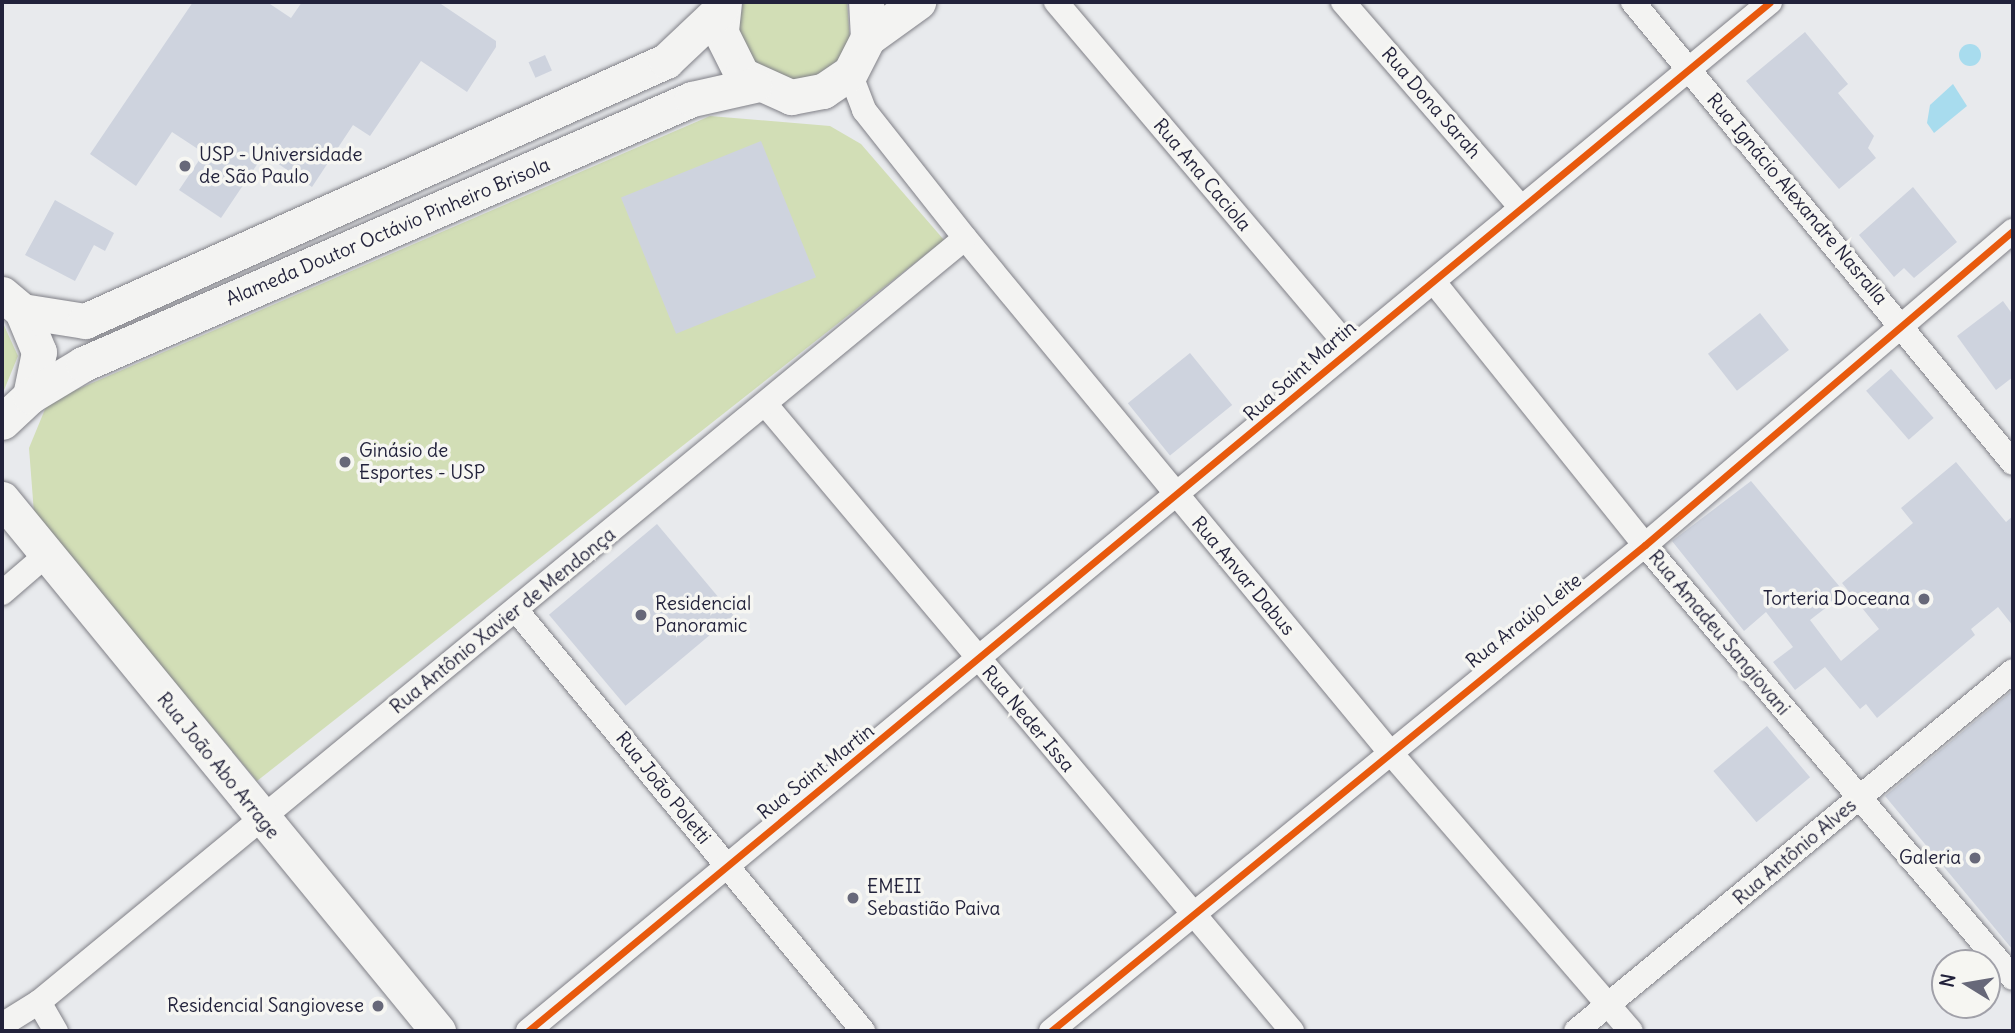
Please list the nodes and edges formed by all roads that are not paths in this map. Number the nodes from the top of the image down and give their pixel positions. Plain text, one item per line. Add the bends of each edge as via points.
1 (866, 2) edge
2 (918, 2) edge
3 (1056, 2) edge
4 (1343, 2) edge
5 (1633, 2) edge
6 (1770, 2) edge
7 (723, 6) edge
8 (868, 38) junction
9 (1687, 67) junction
10 (850, 73) junction
11 (754, 85) junction
12 (1519, 205) junction
13 (2013, 231) edge
14 (965, 238) junction
15 (1434, 282) junction
16 (12, 303) edge
17 (1904, 327) junction
18 (1349, 348) junction
19 (30, 396) junction
20 (766, 405) junction
21 (2, 422) edge
22 (2013, 463) edge
23 (1178, 498) junction
24 (2, 499) edge
25 (1645, 545) junction
26 (45, 556) junction
27 (2, 593) edge
28 (516, 610) junction
29 (980, 662) junction
30 (2013, 671) edge
31 (1389, 751) junction
32 (1857, 799) junction
33 (261, 818) junction
34 (726, 864) junction
35 (1193, 912) junction
36 (2013, 978) edge
37 (39, 1002) junction
38 (1608, 1004) junction
39 (2, 1025) edge
40 (56, 1031) edge
41 (438, 1031) edge
42 (528, 1031) edge
43 (863, 1031) edge
44 (1051, 1031) edge
45 (1292, 1031) edge
46 (1576, 1031) edge
47 (1630, 1031) edge

1 - 8 street
2 - 8 street
3 - 18 street, Rua Ana Caciola
4 - 12 street, Rua Dona Sarah
5 - 9 street, Rua Ignácio Alexandre Nasralla
6 - 9 street, Rua Saint Martin
7 - 11 street, Alameda Doutor Octávio Pinheiro Brisola via 728,56
7 - 16 street, Alameda Doutor Octávio Pinheiro Brisola via 666,61 85,321
8 - 10 street
9 - 12 street, Rua Saint Martin
9 - 17 street, Rua Ignácio Alexandre Nasralla
10 - 11 street via 808,96 775,95
10 - 14 street, Rua Anvar Dabus via 864,110
11 - 19 street, Alameda Doutor Octávio Pinheiro Brisola via 680,105 83,364
12 - 15 street, Rua Saint Martin
13 - 17 street, Rua Araújo Leite
14 - 20 street, Rua Antônio Xavier de Mendonça
14 - 23 street, Rua Anvar Dabus
15 - 18 street, Rua Saint Martin
15 - 25 street, Rua Amadeu Sangiovani
16 - 19 street, Alameda Doutor Octávio Pinheiro Brisola via 39,352
17 - 22 street, Rua Ignácio Alexandre Nasralla
17 - 25 street, Rua Araújo Leite
18 - 23 street, Rua Saint Martin
19 - 21 street, Alameda Doutor Octávio Pinheiro Brisola
20 - 28 street, Rua Antônio Xavier de Mendonça
20 - 29 street, Rua Neder Issa
23 - 29 street, Rua Saint Martin
23 - 31 street, Rua Anvar Dabus
24 - 26 street, Rua João Abo Arrage
25 - 31 street, Rua Araújo Leite
25 - 32 street, Rua Amadeu Sangiovani
26 - 27 street
26 - 33 street, Rua João Abo Arrage
28 - 33 street, Rua Antônio Xavier de Mendonça
28 - 34 street, Rua João Poletti
29 - 34 street, Rua Saint Martin
29 - 35 street, Rua Neder Issa
30 - 32 street, Rua Antônio Alves
31 - 35 street, Rua Araújo Leite
31 - 38 street, Rua Anvar Dabus
32 - 36 street, Rua Amadeu Sangiovani
32 - 38 street, Rua Antônio Alves
33 - 37 street, Rua Antônio Xavier de Mendonça
33 - 41 street, Rua João Abo Arrage
34 - 42 street, Rua Saint Martin
34 - 43 street, Rua João Poletti
35 - 44 street, Rua Araújo Leite
35 - 45 street, Rua Neder Issa
37 - 39 street, Rua Antônio Xavier de Mendonça
37 - 40 street
38 - 46 street, Rua Antônio Alves
38 - 47 street, Rua Anvar Dabus

